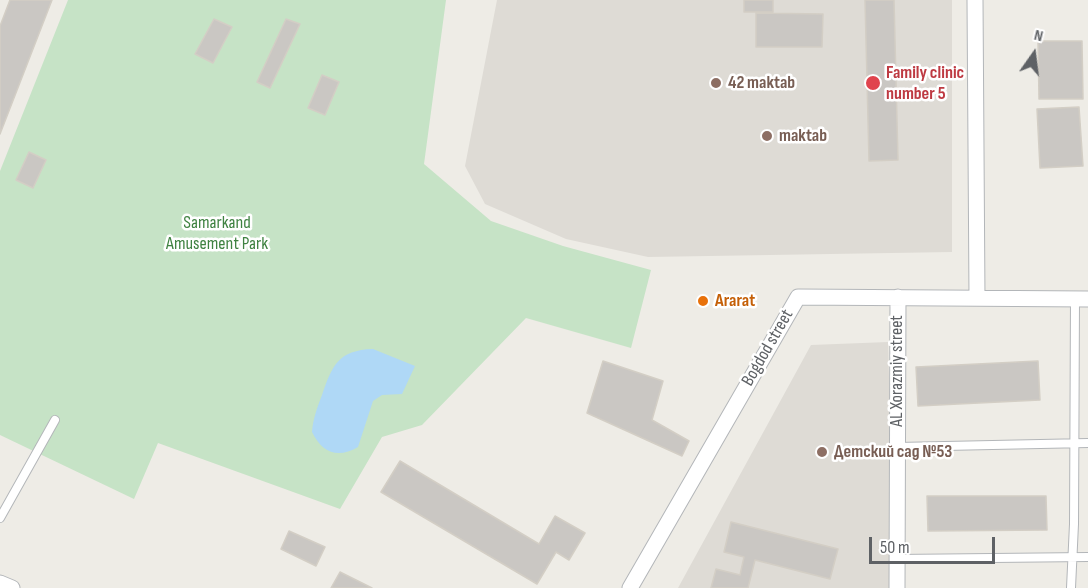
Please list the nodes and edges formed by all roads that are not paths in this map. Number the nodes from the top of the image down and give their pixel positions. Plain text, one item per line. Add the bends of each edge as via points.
1 (975, 0) edge
2 (898, 297) junction
3 (977, 297) junction
4 (1082, 299) edge
5 (55, 420) dead end
6 (1075, 443) junction
7 (1088, 443) edge
8 (897, 447) junction
9 (0, 518) edge
10 (1072, 557) junction
11 (1088, 557) edge
12 (896, 559) junction
13 (0, 584) edge
14 (12, 588) edge
15 (630, 588) edge
16 (897, 588) edge
17 (1071, 588) edge

1 - 3 street
2 - 3 street, Bogdod street
2 - 8 street, AL Xorazmiy street
2 - 15 street, Bogdod street via 798,297
3 - 4 street, Bogdod street
4 - 6 lane
5 - 9 lane
6 - 7 lane
6 - 8 lane
6 - 10 lane
8 - 12 street, AL Xorazmiy street
10 - 11 lane
10 - 12 lane
10 - 17 lane
12 - 16 street, AL Xorazmiy street
13 - 14 street

